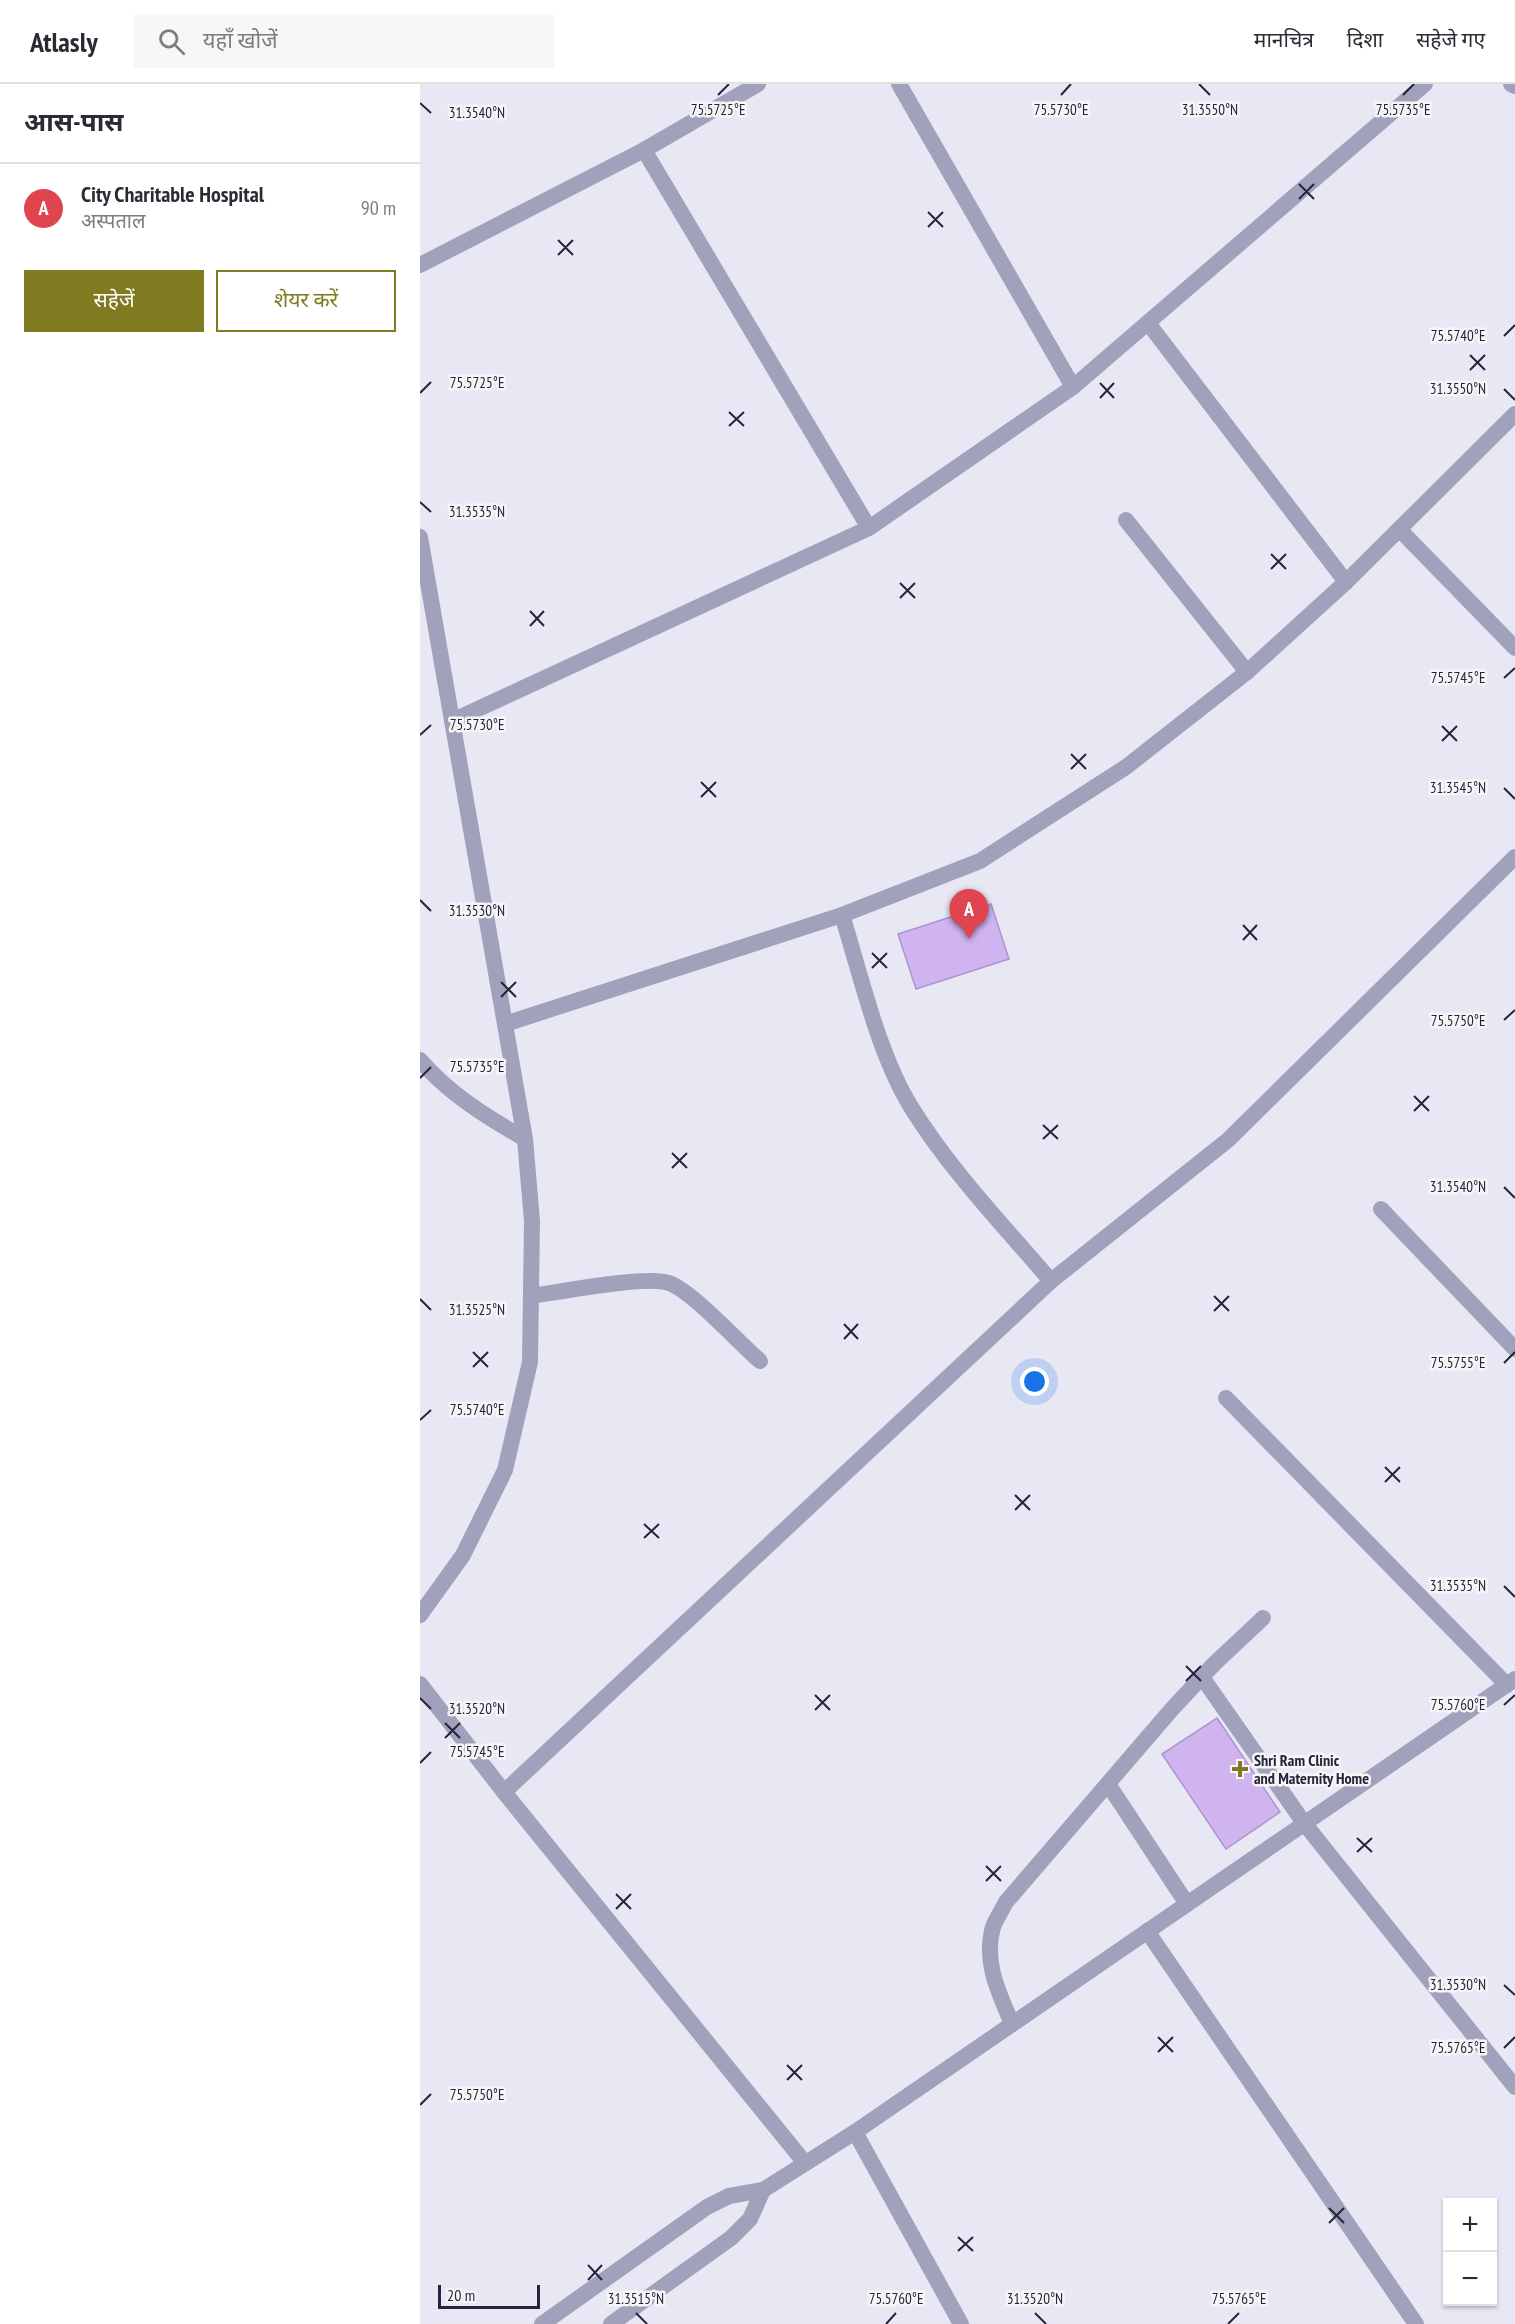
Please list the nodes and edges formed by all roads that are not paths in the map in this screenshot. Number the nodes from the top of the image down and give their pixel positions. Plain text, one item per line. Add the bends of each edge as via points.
1 (758, 84) edge
2 (899, 84) edge
3 (1425, 84) edge
4 (644, 150) junction
5 (420, 265) edge
6 (1148, 324) junction
7 (1074, 387) junction
8 (1515, 414) edge
9 (1126, 520) dead end
10 (869, 528) junction
11 (1399, 529) junction
12 (420, 537) edge
13 (1346, 582) junction
14 (1515, 648) edge
15 (1247, 672) junction
16 (452, 721) junction
17 (1515, 857) edge
18 (842, 915) junction
19 (505, 1024) junction
20 (420, 1060) edge
21 (525, 1139) junction
22 (1381, 1209) dead end
23 (1050, 1281) junction
24 (531, 1296) junction
25 (1515, 1350) edge
26 (760, 1361) dead end
27 (1226, 1398) dead end
28 (420, 1615) edge
29 (1263, 1618) dead end
30 (1202, 1677) junction
31 (1511, 1682) edge
32 (420, 1684) edge
33 (1108, 1784) junction
34 (504, 1792) junction
35 (1304, 1824) junction
36 (1187, 1904) junction
37 (1147, 1931) junction
38 (1012, 2024) junction
39 (1515, 2087) edge
40 (855, 2132) junction
41 (805, 2163) junction
42 (763, 2190) junction
43 (542, 2324) edge
44 (611, 2324) edge
45 (961, 2324) edge
46 (1416, 2324) edge

1 - 4 street
2 - 7 street
3 - 6 street
4 - 5 street
4 - 10 street
6 - 7 street
6 - 13 street
7 - 10 street
8 - 11 street
9 - 15 street
10 - 16 street
11 - 13 street
11 - 14 street
12 - 16 street
13 - 15 street
15 - 18 street via 1126,767 980,861
16 - 19 street
17 - 23 street via 1227,1140
18 - 19 street
18 - 23 street via 884,1050 911,1106 951,1163
19 - 21 street
20 - 21 street via 476,1111
21 - 24 street via 532,1221
22 - 25 street
23 - 34 street
24 - 26 street via 645,1281 668,1282
24 - 28 street via 530,1362 505,1470 463,1555
27 - 31 street
29 - 30 street
30 - 33 street
30 - 35 street
31 - 35 street
32 - 34 street
33 - 36 street
33 - 38 street via 1006,1902 993,1926 989,1952 994,1979
34 - 41 street
35 - 36 street
35 - 39 street
36 - 37 street
37 - 38 street
37 - 46 street
38 - 40 street
40 - 41 street
40 - 45 street
41 - 42 street
42 - 43 street via 729,2196 707,2207
42 - 44 street via 750,2219 731,2238

